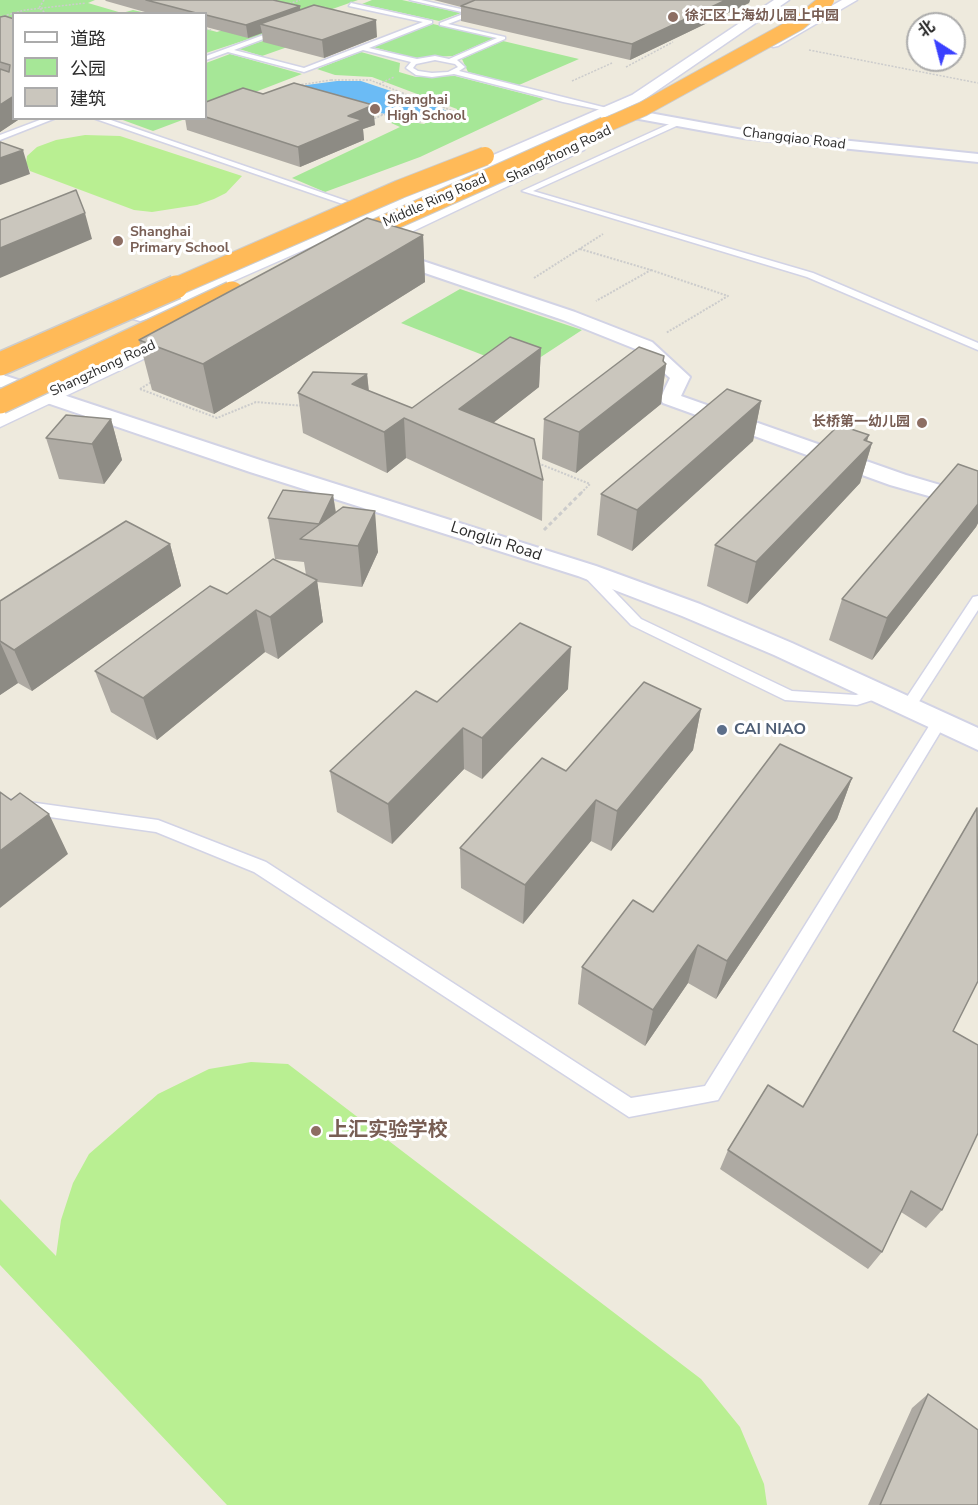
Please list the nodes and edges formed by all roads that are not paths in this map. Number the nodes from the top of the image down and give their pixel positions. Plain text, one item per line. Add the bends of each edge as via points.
1 (364, 0) edge
2 (412, 0) edge
3 (783, 0) edge
4 (800, 0) edge
5 (819, 0) edge
6 (845, 1) edge
7 (351, 5) junction
8 (340, 9) edge
9 (284, 29) edge
10 (363, 48) junction
11 (228, 50) junction
12 (207, 58) edge
13 (452, 60) junction
14 (416, 61) junction
15 (456, 72) junction
16 (611, 110) junction
17 (638, 116) junction
18 (48, 120) edge
19 (102, 120) edge
20 (679, 123) junction
21 (0, 138) edge
22 (978, 158) edge
23 (376, 212) junction
24 (385, 253) edge
25 (340, 258) edge
26 (253, 298) edge
27 (978, 347) edge
28 (0, 364) edge
29 (0, 378) edge
30 (46, 396) junction
31 (0, 402) edge
32 (0, 420) edge
33 (978, 503) edge
34 (587, 571) junction
35 (978, 600) edge
36 (877, 693) junction
37 (908, 707) junction
38 (939, 722) junction
39 (978, 740) edge
40 (0, 804) edge

1 - 7 lane
2 - 13 lane via 472,13 442,24 502,38
3 - 16 main road, Shangzhong Road via 637,98
4 - 28 highway, Middle Ring Road, bridge via 778,18 620,103 400,189
5 - 6 main road
6 - 17 main road, Shangzhong Road
6 - 31 highway, Middle Ring Road, bridge via 643,109
7 - 8 lane
7 - 10 lane via 430,22
9 - 11 lane
10 - 11 lane via 304,70
10 - 14 lane
11 - 12 lane
13 - 14 lane
13 - 15 lane via 462,67
14 - 15 lane via 410,68 416,73
15 - 16 lane
16 - 17 street, Changqiao Road
16 - 23 main road, Shangzhong Road
17 - 20 street, Changqiao Road
17 - 25 main road, Shangzhong Road
18 - 21 lane
19 - 23 lane
20 - 22 street, Changqiao Road via 778,138
20 - 27 lane via 526,191 810,275
23 - 29 main road, Shangzhong Road
24 - 33 street via 645,346 680,377 670,399 898,480
26 - 30 main road, Shangzhong Road
29 - 30 street, Longlin Road
30 - 32 main road, Shangzhong Road
30 - 34 street, Longlin Road
34 - 36 street, Longlin Road via 691,610
34 - 36 lane via 636,622 790,696 857,700
35 - 37 lane
36 - 37 street, Longlin Road
37 - 38 street, Longlin Road
38 - 39 street, Longlin Road
38 - 40 lane via 711,1094 629,1108 260,867 158,826

